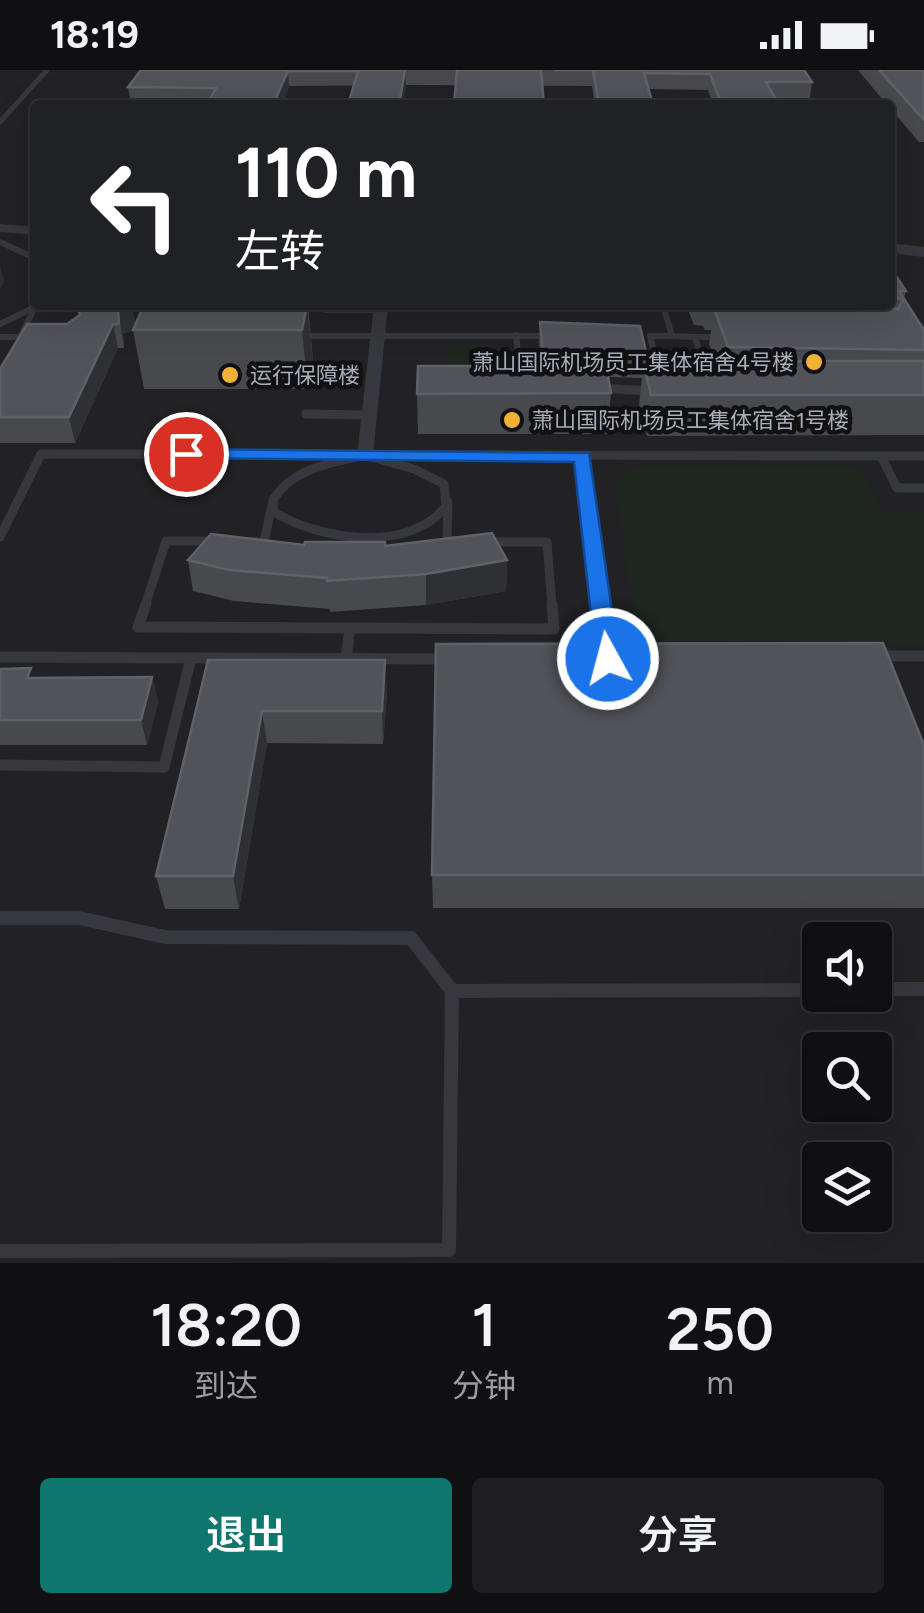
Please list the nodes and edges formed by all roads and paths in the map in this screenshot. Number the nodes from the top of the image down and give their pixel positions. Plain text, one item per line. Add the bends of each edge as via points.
1 (47, 70) edge
2 (0, 122) edge
3 (0, 228) edge
4 (30, 231) edge
5 (0, 242) edge
6 (895, 246) edge
7 (924, 249) edge
8 (30, 256) edge
9 (30, 309) edge
10 (34, 310) edge
11 (381, 310) edge
12 (664, 310) edge
13 (528, 321) dead end
14 (0, 324) edge
15 (378, 335) junction
16 (284, 336) edge
17 (516, 336) junction
18 (529, 336) junction
19 (564, 336) edge
20 (633, 336) edge
21 (650, 336) junction
22 (672, 336) junction
23 (0, 337) edge
24 (20, 337) junction
25 (40, 337) edge
26 (695, 337) junction
27 (735, 337) edge
28 (10, 353) edge
29 (521, 384) junction
30 (535, 384) edge
31 (504, 385) edge
32 (587, 387) edge
33 (712, 392) edge
34 (306, 414) dead end
35 (370, 415) junction
36 (366, 455) junction
37 (881, 456) junction
38 (924, 456) edge
39 (583, 457) junction
40 (924, 488) edge
41 (272, 500) junction
42 (448, 502) junction
43 (0, 537) edge
44 (224, 542) edge
45 (244, 542) edge
46 (350, 628) junction
47 (865, 656) edge
48 (924, 656) edge
49 (0, 657) edge
50 (191, 658) junction
51 (346, 658) junction
52 (458, 658) edge
53 (627, 658) edge
54 (589, 659) edge
55 (608, 659) junction
56 (0, 766) edge
57 (0, 918) edge
58 (924, 989) edge
59 (802, 990) edge
60 (892, 990) edge
61 (452, 991) junction
62 (0, 1251) edge

1 - 2 lane
3 - 4 street
5 - 8 lane
6 - 7 street
9 - 14 lane
10 - 24 lane
11 - 15 street
12 - 22 lane
13 - 18 lane
15 - 16 lane
15 - 17 lane
15 - 35 street
17 - 18 lane
17 - 29 lane
18 - 19 lane
20 - 21 lane
21 - 22 lane
21 - 32 lane via 664,392
22 - 26 lane
23 - 24 lane
24 - 25 lane
24 - 28 lane
26 - 27 lane
26 - 33 lane
29 - 30 lane
29 - 31 lane
34 - 35 lane
35 - 36 street
36 - 39 lane
36 - 41 lane via 308,471
36 - 42 lane via 433,477 444,484
36 - 43 lane via 42,454
37 - 38 lane
37 - 39 lane
37 - 40 lane via 897,488
39 - 55 lane
41 - 42 lane via 286,523 332,536 417,530
41 - 45 lane via 264,542
42 - 46 lane via 447,541 547,542 554,630
44 - 46 lane via 166,541 138,628
46 - 51 lane
47 - 48 lane
49 - 50 lane
50 - 51 lane
50 - 56 lane via 164,767
51 - 52 lane
53 - 55 lane
54 - 55 lane
57 - 61 lane via 79,918 166,937 411,938
58 - 60 lane
59 - 61 lane
61 - 62 lane via 449,1250

